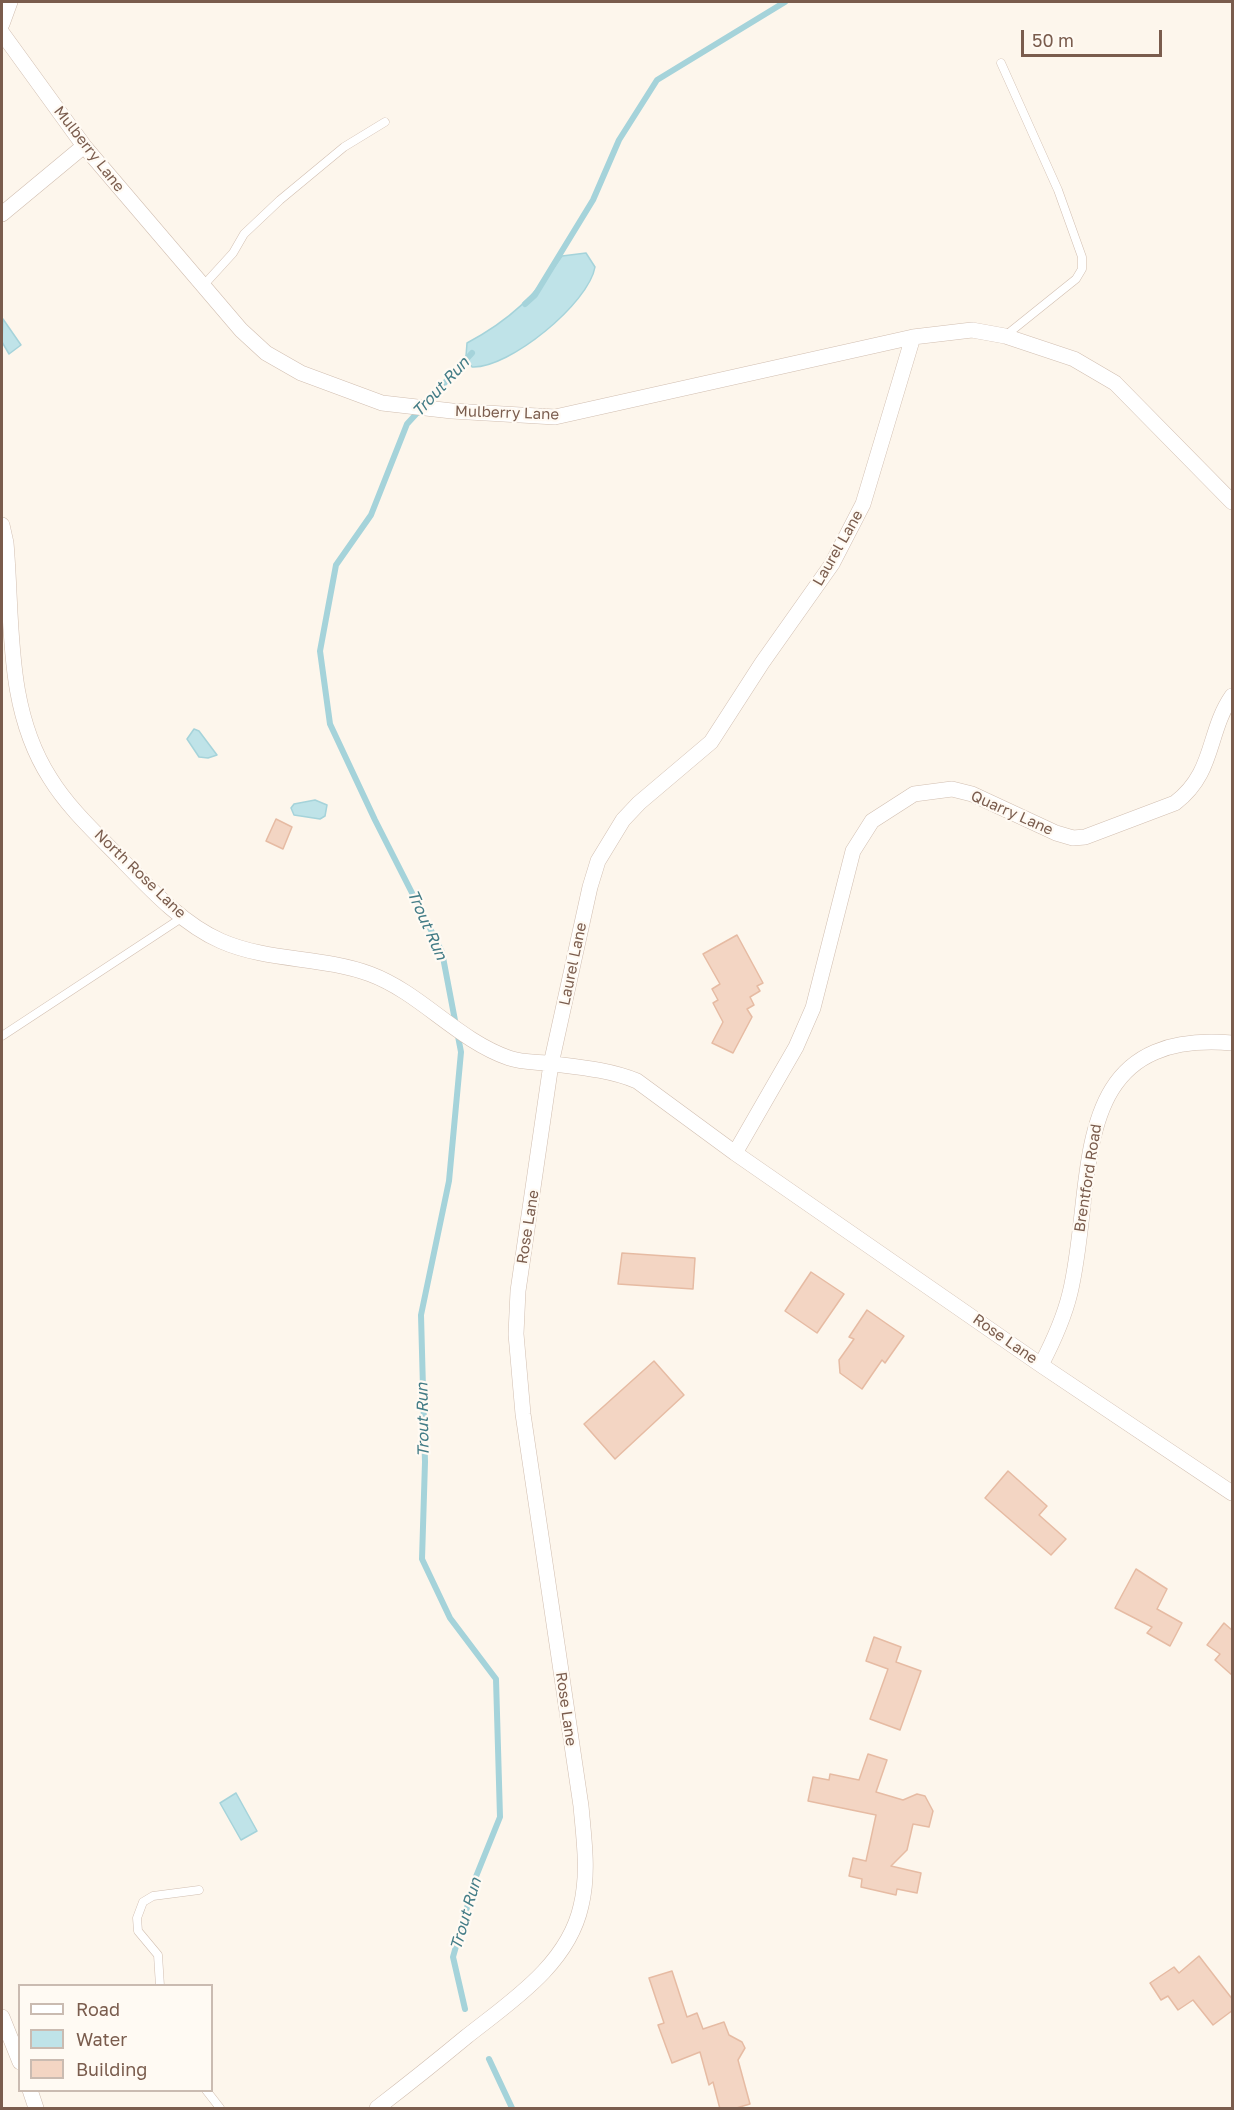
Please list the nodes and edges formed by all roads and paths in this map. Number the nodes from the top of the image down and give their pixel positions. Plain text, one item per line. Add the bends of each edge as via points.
1 (10, 2) edge
2 (2, 24) edge
3 (2, 33) edge
4 (1001, 63) dead end
5 (385, 122) dead end
6 (84, 146) junction
7 (2, 214) edge
8 (202, 287) junction
9 (1005, 336) junction
10 (913, 337) junction
11 (1232, 500) edge
12 (2, 525) edge
13 (1233, 696) edge
14 (183, 917) junction
15 (2, 1036) edge
16 (1233, 1042) edge
17 (551, 1064) junction
18 (735, 1152) junction
19 (1041, 1365) junction
20 (1233, 1493) edge
21 (199, 1890) dead end
22 (160, 1984) edge
23 (2, 2018) edge
24 (18, 2057) edge
25 (30, 2092) edge
26 (207, 2092) edge
27 (36, 2109) edge
28 (220, 2109) edge
29 (377, 2109) edge

1 - 2 street
3 - 6 street, Mulberry Lane
4 - 9 lane via 1058,190 1082,257 1082,269 1076,279
5 - 8 lane via 344,147 280,200 244,234 233,254
6 - 7 street
6 - 8 street, Mulberry Lane
8 - 10 street, Mulberry Lane via 266,353 301,373 382,403 433,409 555,417
9 - 10 street via 972,330
9 - 11 street via 1055,351 1115,382
10 - 17 street, Laurel Lane via 863,504 832,564 762,663 727,722 711,742 623,820 598,861
12 - 14 street, North Rose Lane via 16,693 35,753 56,786 98,835
13 - 18 street, Quarry Lane via 1219,718 1210,755 1186,795 1096,835 1073,838 1056,833 972,794 952,789 914,794 872,821 853,851 813,1008 796,1047
14 - 15 lane
14 - 17 street, North Rose Lane via 218,940 255,954 333,963 371,974 394,985 464,1035 511,1059
16 - 19 street, Brentford Road via 1169,1046 1133,1064 1109,1092 1093,1133 1070,1293
17 - 18 street, Rose Lane via 618,1073 637,1080
17 - 29 street, Rose Lane via 518,1291 516,1334 523,1414 581,1806 586,1871 581,1908 569,1938 549,1967 519,1996
18 - 19 street, Rose Lane
19 - 20 street, Rose Lane
21 - 22 lane via 153,1896 143,1902 137,1918 138,1931 158,1955
23 - 24 street
25 - 27 street
26 - 28 lane

